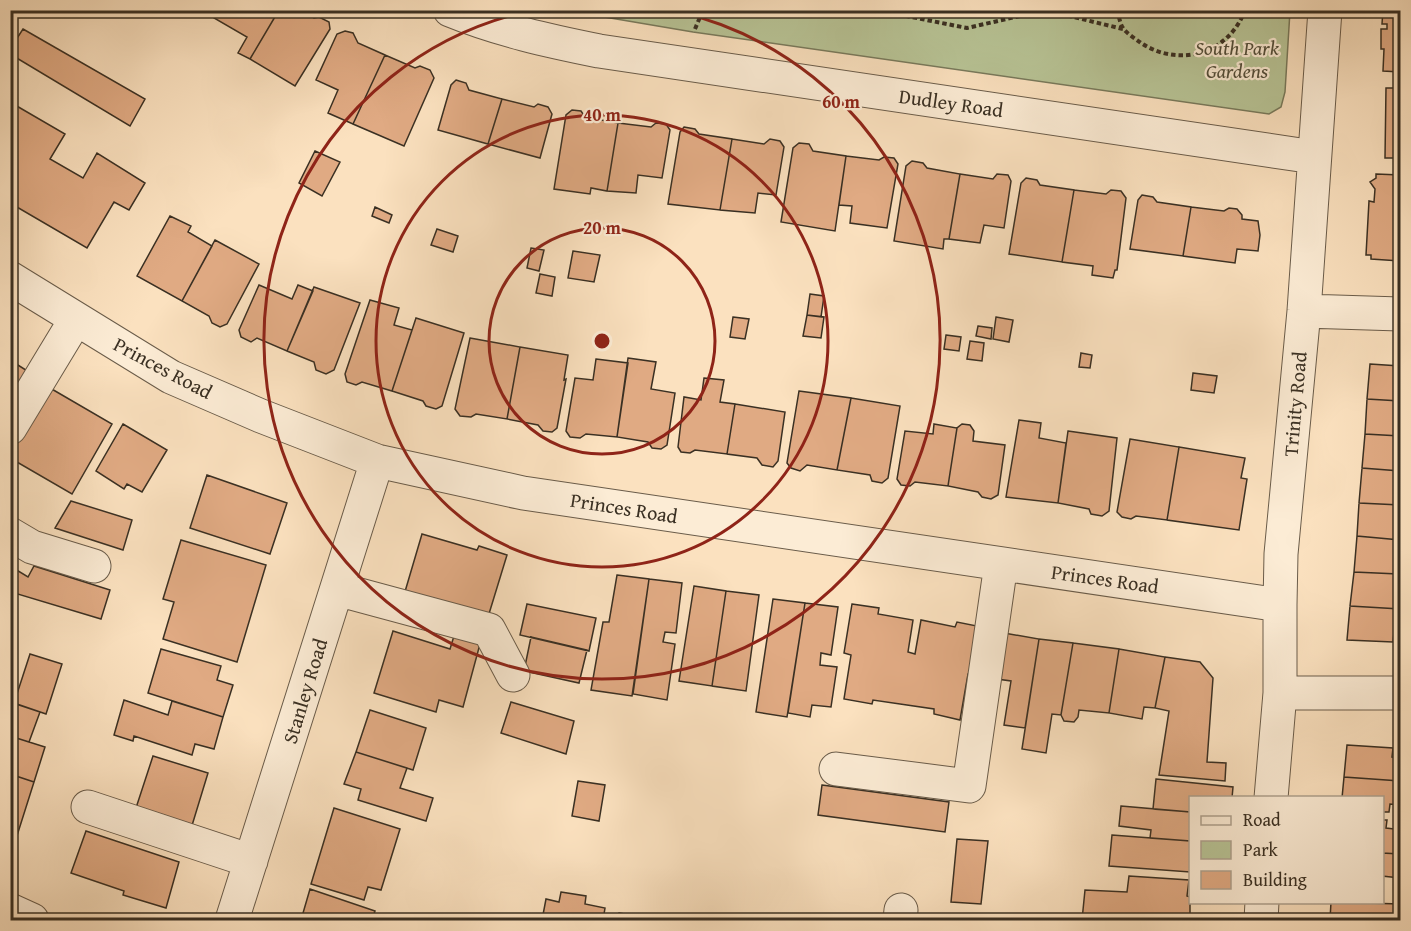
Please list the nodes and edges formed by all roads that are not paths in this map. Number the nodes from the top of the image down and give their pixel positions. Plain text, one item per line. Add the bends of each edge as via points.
1 (450, 10) edge
2 (1325, 10) edge
3 (1314, 157) junction
4 (10, 278) edge
5 (1304, 311) junction
6 (1401, 314) edge
7 (76, 319) junction
8 (10, 428) edge
9 (377, 461) junction
10 (10, 534) edge
11 (1001, 564) junction
12 (94, 566) dead end
13 (337, 589) junction
14 (1280, 605) junction
15 (513, 675) dead end
16 (1280, 693) junction
17 (1401, 693) edge
18 (836, 769) dead end
19 (1271, 796) edge
20 (88, 807) dead end
21 (251, 861) junction
22 (1262, 904) edge
23 (10, 910) edge
24 (32, 921) edge
25 (232, 921) edge
26 (1260, 921) edge

1 - 3 street, Dudley Road via 479,22 599,51
2 - 3 street, Trinity Road
3 - 5 street, Trinity Road
4 - 7 street, Princes Road
5 - 6 street
5 - 14 street, Trinity Road via 1281,554
7 - 8 street
7 - 9 street, Princes Road via 171,377
9 - 11 street, Princes Road via 523,493
9 - 13 street, Stanley Road
10 - 12 street via 32,547
11 - 14 street, Princes Road
11 - 18 street via 969,786
13 - 15 street via 489,630
13 - 21 street, Stanley Road
14 - 16 street, Trinity Road
16 - 17 street
16 - 19 street, Trinity Road
20 - 21 street
21 - 25 street, Stanley Road
22 - 26 street
23 - 24 street

